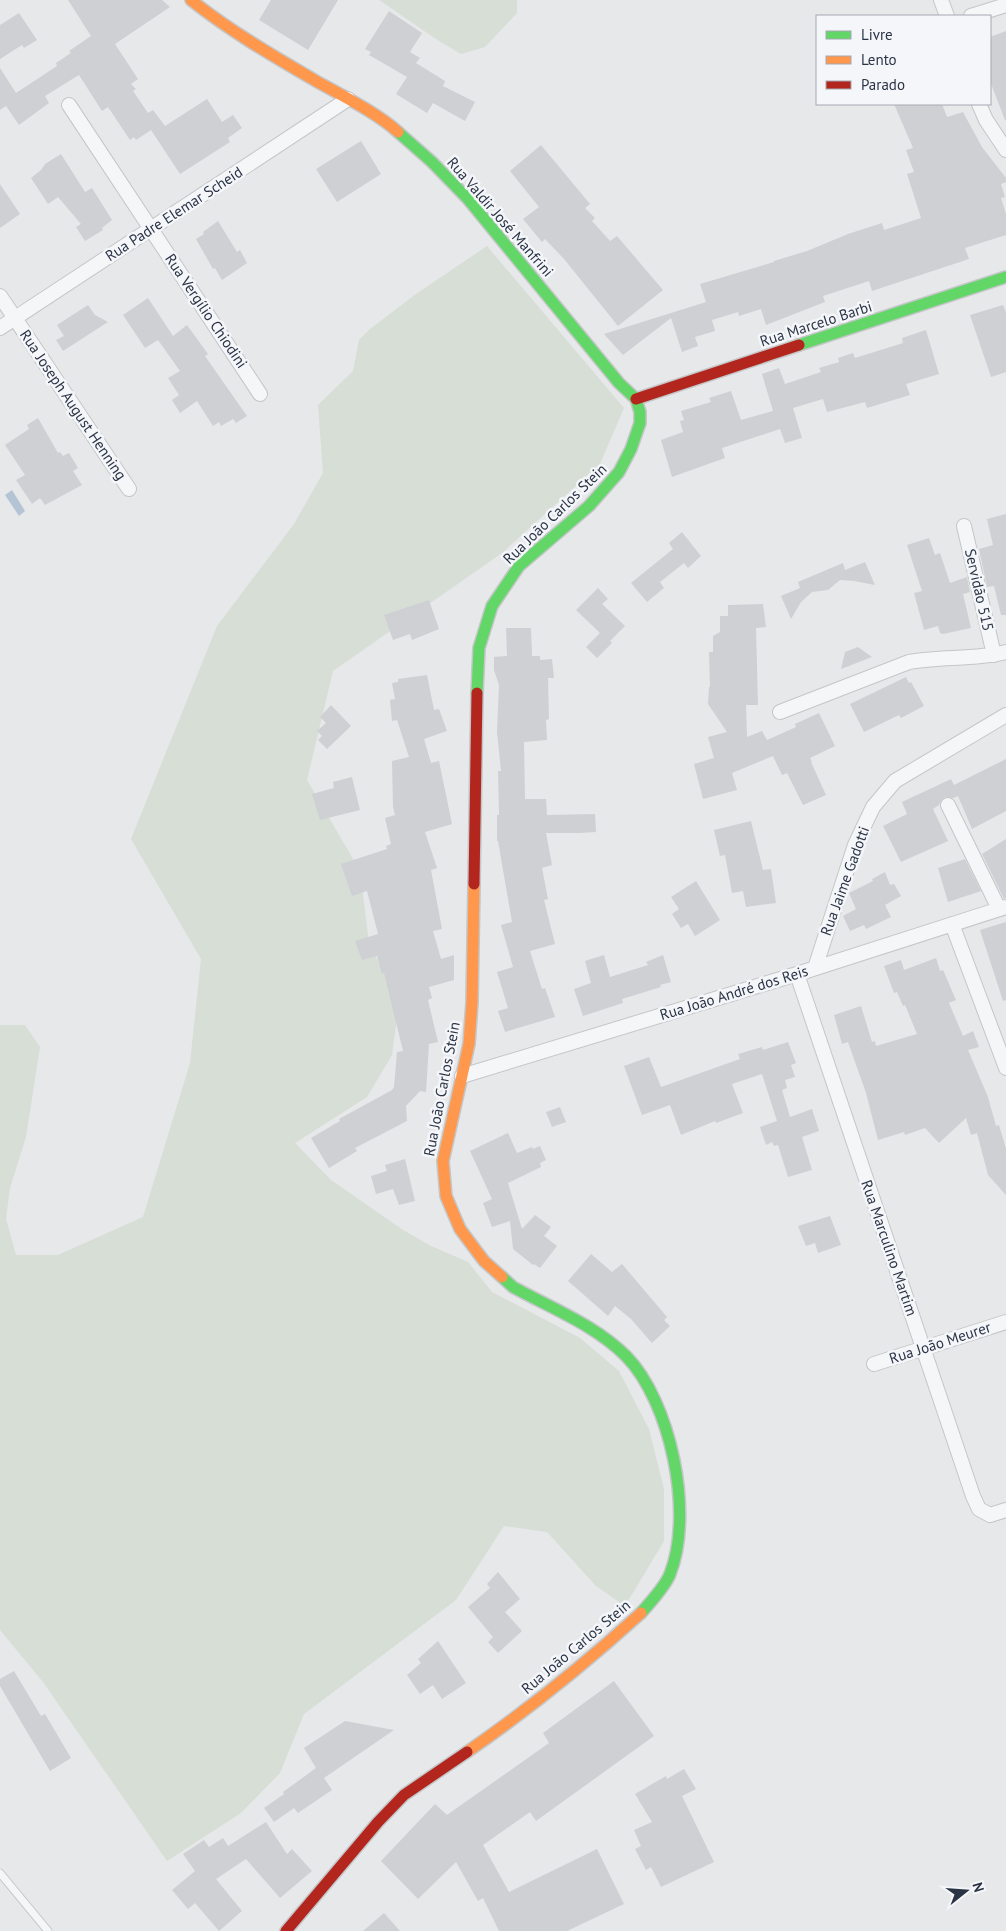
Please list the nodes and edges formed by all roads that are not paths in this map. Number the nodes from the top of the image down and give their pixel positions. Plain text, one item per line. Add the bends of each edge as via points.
1 (191, 0) edge
2 (941, 0) edge
3 (1006, 5) edge
4 (947, 15) edge
5 (974, 15) edge
6 (348, 99) junction
7 (69, 105) dead end
8 (980, 105) edge
9 (1006, 150) edge
10 (151, 229) junction
11 (1006, 277) edge
12 (0, 296) edge
13 (15, 318) junction
14 (0, 328) edge
15 (260, 394) dead end
16 (636, 400) junction
17 (128, 489) dead end
18 (964, 526) dead end
19 (1000, 654) edge
20 (780, 712) dead end
21 (1006, 715) edge
22 (948, 805) dead end
23 (1003, 908) edge
24 (952, 924) junction
25 (815, 968) junction
26 (797, 974) junction
27 (1006, 1068) edge
28 (462, 1076) junction
29 (1006, 1322) edge
30 (923, 1349) junction
31 (874, 1364) dead end
32 (1006, 1510) edge
33 (0, 1873) edge
34 (48, 1931) edge
35 (286, 1931) edge

1 - 6 street, Rua Valdir José Manfrini via 283,62
2 - 4 street
3 - 5 street
6 - 10 street, Rua Padre Elemar Scheid
6 - 16 street, Rua Valdir José Manfrini via 394,128 468,199 618,383
7 - 10 street, Rua Vergílio Chiodini
8 - 9 street via 986,120
10 - 13 street, Rua Padre Elemar Scheid
10 - 15 street, Rua Vergílio Chiodini
11 - 16 street, Rua Marcelo Barbi
12 - 13 street, Rua Joseph August Henning
13 - 14 street, Rua Padre Elemar Scheid
13 - 17 street, Rua Joseph August Henning
16 - 28 street, Rua João Carlos Stein via 640,424 619,472 589,506 519,566 492,606 479,648 472,1002 469,1044
18 - 19 street, Servidão 515
19 - 20 street via 909,662
21 - 25 street, Rua Jaime Gadotti via 895,781 874,806 855,844
22 - 23 street
23 - 24 street, Rua João André dos Reis
24 - 25 street, Rua João André dos Reis
24 - 27 street
25 - 26 street, Rua João André dos Reis
26 - 28 street, Rua João André dos Reis
26 - 30 street, Rua Marculino Martim
28 - 35 street, Rua João Carlos Stein via 443,1161 446,1196 460,1229 484,1261 513,1287 602,1335 632,1364 652,1393 670,1440 679,1489 680,1539 670,1575 642,1612 596,1654 506,1725 404,1796
29 - 30 street, Rua João Meurer
30 - 31 street, Rua João Meurer
30 - 32 street, Rua Marculino Martim via 979,1509 990,1515
33 - 34 lane

